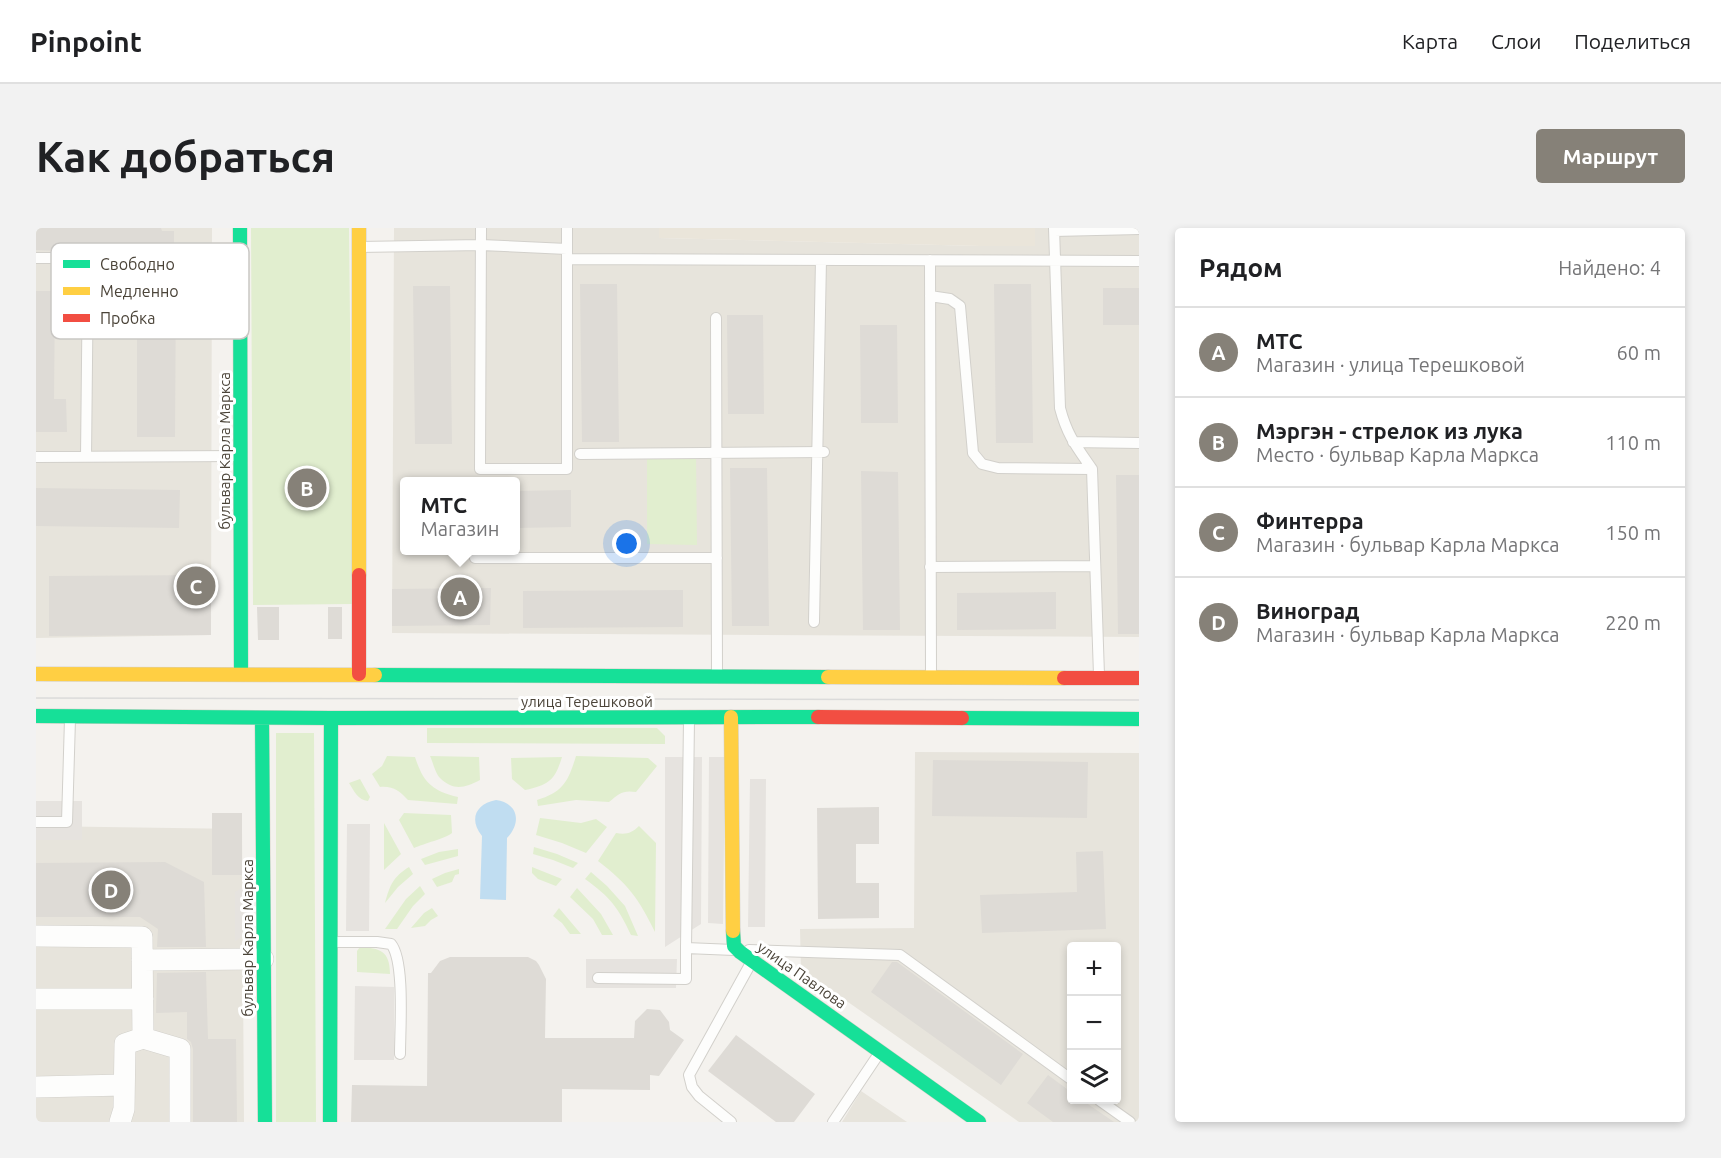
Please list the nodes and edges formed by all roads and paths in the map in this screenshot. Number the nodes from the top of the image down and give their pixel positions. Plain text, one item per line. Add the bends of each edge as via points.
1 (240, 228) edge
2 (359, 228) edge
3 (481, 228) edge
4 (567, 228) edge
5 (1054, 229) edge
6 (1139, 229) edge
7 (240, 243) edge
8 (481, 245) junction
9 (359, 247) junction
10 (567, 254) junction
11 (821, 260) junction
12 (930, 260) junction
13 (1054, 260) junction
14 (1139, 261) edge
15 (930, 296) junction
16 (716, 318) dead end
17 (87, 339) edge
18 (240, 339) edge
19 (1073, 442) junction
20 (1139, 443) edge
21 (821, 453) junction
22 (580, 454) dead end
23 (716, 454) junction
24 (241, 456) junction
25 (36, 457) edge
26 (86, 457) junction
27 (1092, 469) junction
28 (475, 558) dead end
29 (717, 558) junction
30 (1095, 566) junction
31 (930, 567) junction
32 (814, 622) dead end
33 (36, 674) edge
34 (241, 674) junction
35 (359, 674) junction
36 (724, 675) junction
37 (931, 676) junction
38 (1099, 678) junction
39 (1139, 678) edge
40 (731, 690) dead end
41 (731, 712) junction
42 (36, 716) edge
43 (70, 716) junction
44 (689, 717) junction
45 (262, 718) junction
46 (331, 718) junction
47 (1139, 719) edge
48 (36, 822) edge
49 (36, 936) edge
50 (330, 942) junction
51 (686, 948) junction
52 (737, 950) junction
53 (142, 960) junction
54 (263, 960) junction
55 (752, 960) junction
56 (598, 978) dead end
57 (36, 999) edge
58 (143, 999) junction
59 (143, 1038) junction
60 (880, 1052) junction
61 (400, 1054) dead end
62 (1067, 1077) edge
63 (124, 1085) junction
64 (36, 1087) edge
65 (1105, 1104) edge
66 (120, 1122) edge
67 (180, 1122) edge
68 (265, 1122) edge
69 (330, 1122) edge
70 (731, 1122) edge
71 (833, 1122) edge
72 (979, 1122) edge
73 (1130, 1122) edge

1 - 7 street, бульвар Карла Маркса
2 - 9 street
3 - 8 lane
4 - 10 lane
5 - 6 lane
5 - 13 lane
8 - 9 lane
8 - 10 lane
8 - 10 lane via 480,469 567,469
9 - 35 street
10 - 11 lane
11 - 12 lane
11 - 21 lane
12 - 13 lane
12 - 15 lane
13 - 14 lane
13 - 19 lane via 1060,408
15 - 27 lane via 950,299 960,306 973,453 982,464 998,468
15 - 31 lane
16 - 23 lane
17 - 26 lane
18 - 24 street, бульвар Карла Маркса
19 - 20 lane
19 - 27 lane
21 - 23 lane
21 - 32 lane
22 - 23 lane
23 - 29 lane
24 - 26 lane
24 - 34 street, бульвар Карла Маркса
25 - 26 lane
27 - 30 lane
28 - 29 lane
29 - 36 lane
30 - 31 lane
30 - 38 lane
31 - 37 lane
33 - 34 street, улица Терешковой
34 - 35 street, улица Терешковой
35 - 36 street, улица Терешковой
36 - 37 street, улица Терешковой
36 - 40 street
37 - 38 street, улица Терешковой
38 - 39 street, улица Терешковой
41 - 44 street, улица Терешковой
41 - 47 street, улица Терешковой
41 - 52 street, улица Павлова via 733,940
42 - 43 street, улица Терешковой
43 - 45 street, улица Терешковой
43 - 48 lane via 67,822
44 - 46 street, улица Терешковой
44 - 51 lane
45 - 46 street, улица Терешковой
45 - 54 street, бульвар Карла Маркса
46 - 50 street
49 - 53 street via 142,937
50 - 61 lane via 377,942 391,944 395,950
50 - 69 street
51 - 52 lane
51 - 56 lane via 686,979
52 - 55 street, улица Павлова
52 - 62 lane via 900,955
53 - 54 street
53 - 58 street
54 - 68 street, бульвар Карла Маркса
55 - 60 street, улица Павлова
55 - 70 lane via 689,1075 699,1096
57 - 58 street
58 - 59 street
59 - 63 street via 125,1044
59 - 67 street via 180,1049
60 - 71 lane
60 - 72 street, улица Павлова
63 - 64 street
63 - 66 street
65 - 73 lane

